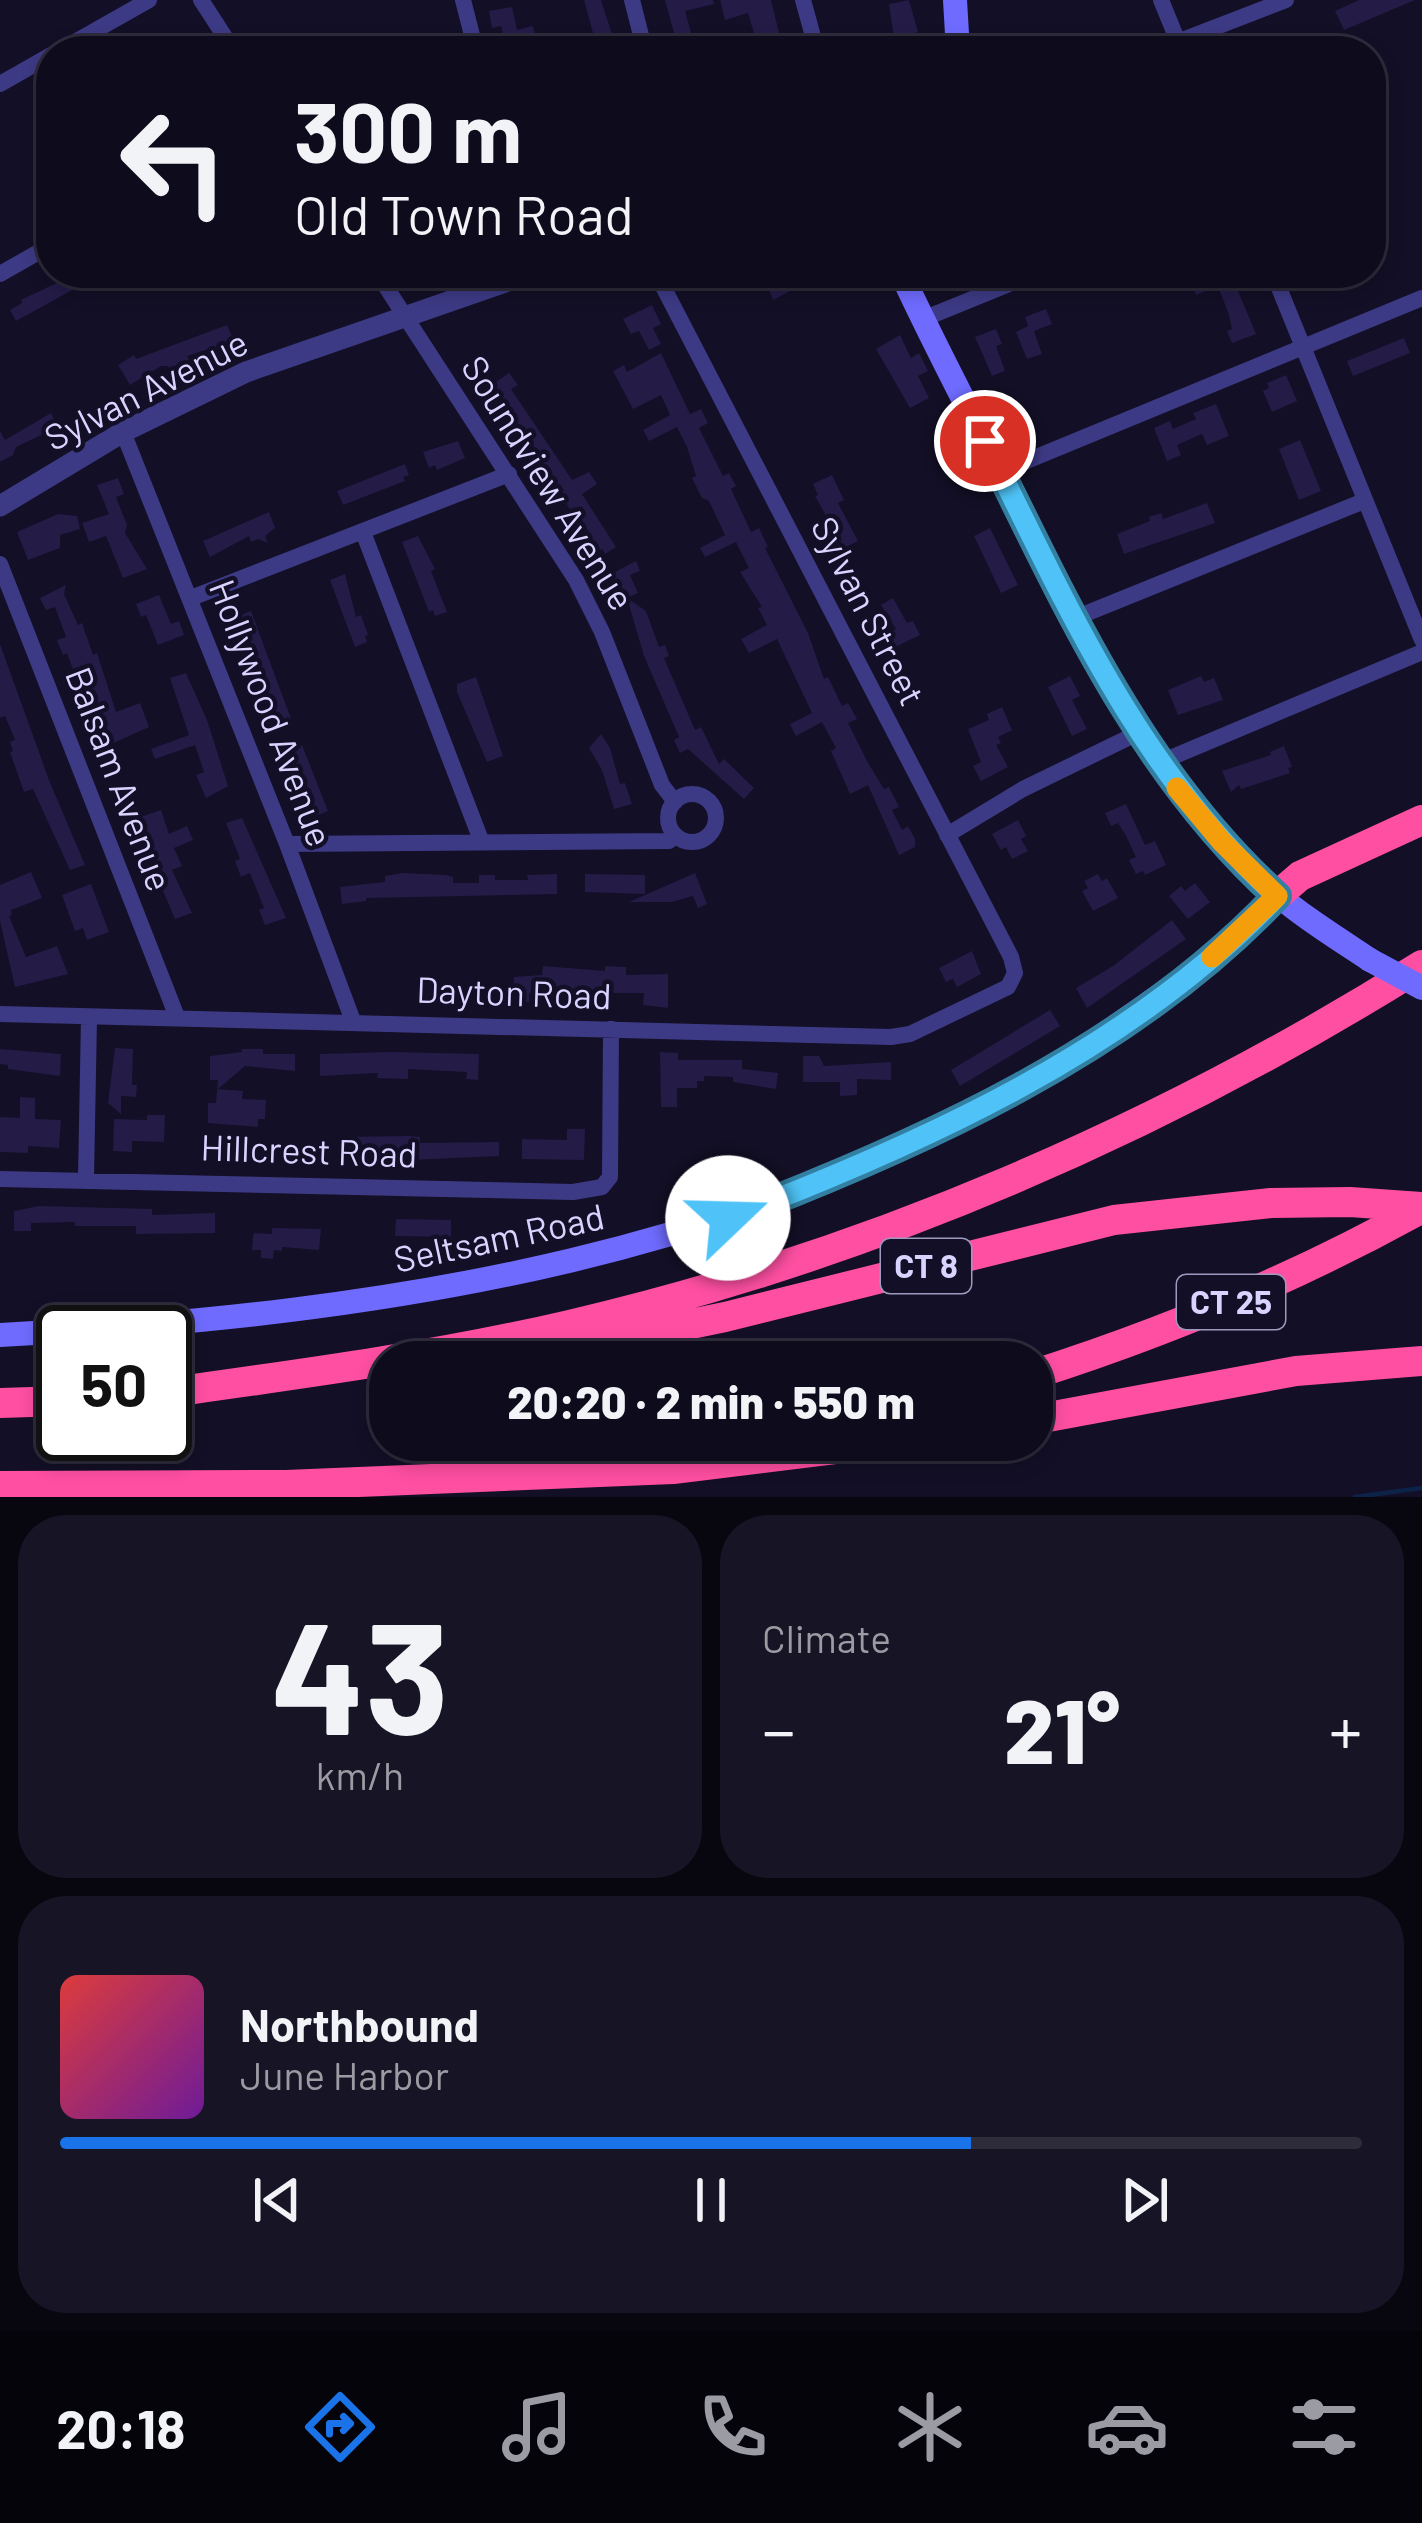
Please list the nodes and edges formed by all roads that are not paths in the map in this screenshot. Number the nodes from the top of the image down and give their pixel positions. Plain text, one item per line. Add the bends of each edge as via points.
1 (149, 0) edge
2 (201, 0) edge
3 (463, 0) edge
4 (632, 0) edge
5 (803, 0) edge
6 (955, 0) edge
7 (1161, 0) edge
8 (1286, 0) edge
9 (85, 36) edge
10 (224, 36) edge
11 (472, 36) edge
12 (641, 36) edge
13 (813, 36) edge
14 (957, 36) edge
15 (1175, 36) edge
16 (1202, 36) edge
17 (36, 64) edge
18 (0, 84) edge
19 (36, 254) edge
20 (0, 274) edge
21 (386, 288) edge
22 (487, 288) edge
23 (664, 288) edge
24 (908, 288) edge
25 (999, 288) edge
26 (1279, 288) edge
27 (1422, 298) edge
28 (404, 316) junction
29 (922, 319) junction
30 (1303, 345) junction
31 (123, 432) junction
32 (1000, 472) junction
33 (509, 474) junction
34 (1364, 501) junction
35 (0, 506) edge
36 (363, 532) junction
37 (0, 564) edge
38 (191, 598) junction
39 (1075, 618) junction
40 (1422, 640) edge
41 (1422, 652) edge
42 (1138, 733) junction
43 (1158, 763) junction
44 (675, 802) junction
45 (1422, 820) edge
46 (946, 835) junction
47 (675, 836) junction
48 (481, 840) junction
49 (287, 844) junction
50 (1277, 896) junction
51 (1422, 965) edge
52 (1013, 980) joint
53 (1422, 988) edge
54 (0, 1014) edge
55 (177, 1017) junction
56 (89, 1018) junction
57 (353, 1021) junction
58 (611, 1028) junction
59 (86, 1178) junction
60 (0, 1179) edge
61 (1422, 1208) edge
62 (0, 1335) edge
63 (610, 1341) edge
64 (1422, 1361) edge
65 (1053, 1368) edge
66 (369, 1384) edge
67 (192, 1391) edge
68 (192, 1395) edge
69 (36, 1402) edge
70 (0, 1403) edge
71 (1053, 1416) edge
72 (590, 1461) edge
73 (739, 1461) edge
74 (492, 1474) junction
75 (0, 1486) edge

1 - 9 street
2 - 10 street
3 - 11 street
4 - 12 street
5 - 13 street
6 - 14 main road
7 - 15 street
8 - 16 street
17 - 18 street
19 - 20 street
21 - 28 street, Soundview Avenue
22 - 28 street, Sylvan Avenue
23 - 46 street, Sylvan Street
24 - 29 main road
25 - 29 street
26 - 30 street
27 - 30 street
28 - 31 street, Sylvan Avenue via 246,372
28 - 33 street, Soundview Avenue
29 - 32 main road
30 - 32 street
30 - 34 street
31 - 35 street, Sylvan Avenue
31 - 38 street, Hollywood Avenue
32 - 39 main road
33 - 36 street
33 - 44 street, Soundview Avenue via 576,580
34 - 39 street
34 - 40 street
36 - 38 street
36 - 48 street
37 - 55 street, Balsam Avenue
38 - 49 street, Hollywood Avenue
39 - 42 main road
41 - 43 street
42 - 43 main road
42 - 46 street
43 - 50 main road
44 - 47 street, Soundview Avenue via 668,822
44 - 47 street via 703,797 716,816 702,840
45 - 50 highway via 1300,876
46 - 52 street, Sylvan Street via 1011,957
47 - 48 street
48 - 49 street
49 - 57 street, Hollywood Avenue
50 - 53 main road, bridge
50 - 62 main road, Seltsam Road via 1184,978 1036,1078 922,1138 728,1218 609,1254 440,1290 258,1316
51 - 67 highway via 1143,1119 980,1192 799,1259 528,1334
52 - 58 street, Dayton Road via 891,1037
54 - 56 street, Dayton Road
55 - 56 street, Dayton Road
55 - 57 street, Dayton Road
56 - 59 street
57 - 58 street, Dayton Road
58 - 59 street, Hillcrest Road via 610,1177 602,1187
59 - 60 street, Hillcrest Road
61 - 63 highway, CT 8 via 1219,1206 1114,1220
61 - 65 highway, CT 25 via 1252,1293
64 - 71 highway via 1296,1371
66 - 68 highway
69 - 70 highway
72 - 74 highway
73 - 74 highway
74 - 75 highway via 266,1486

